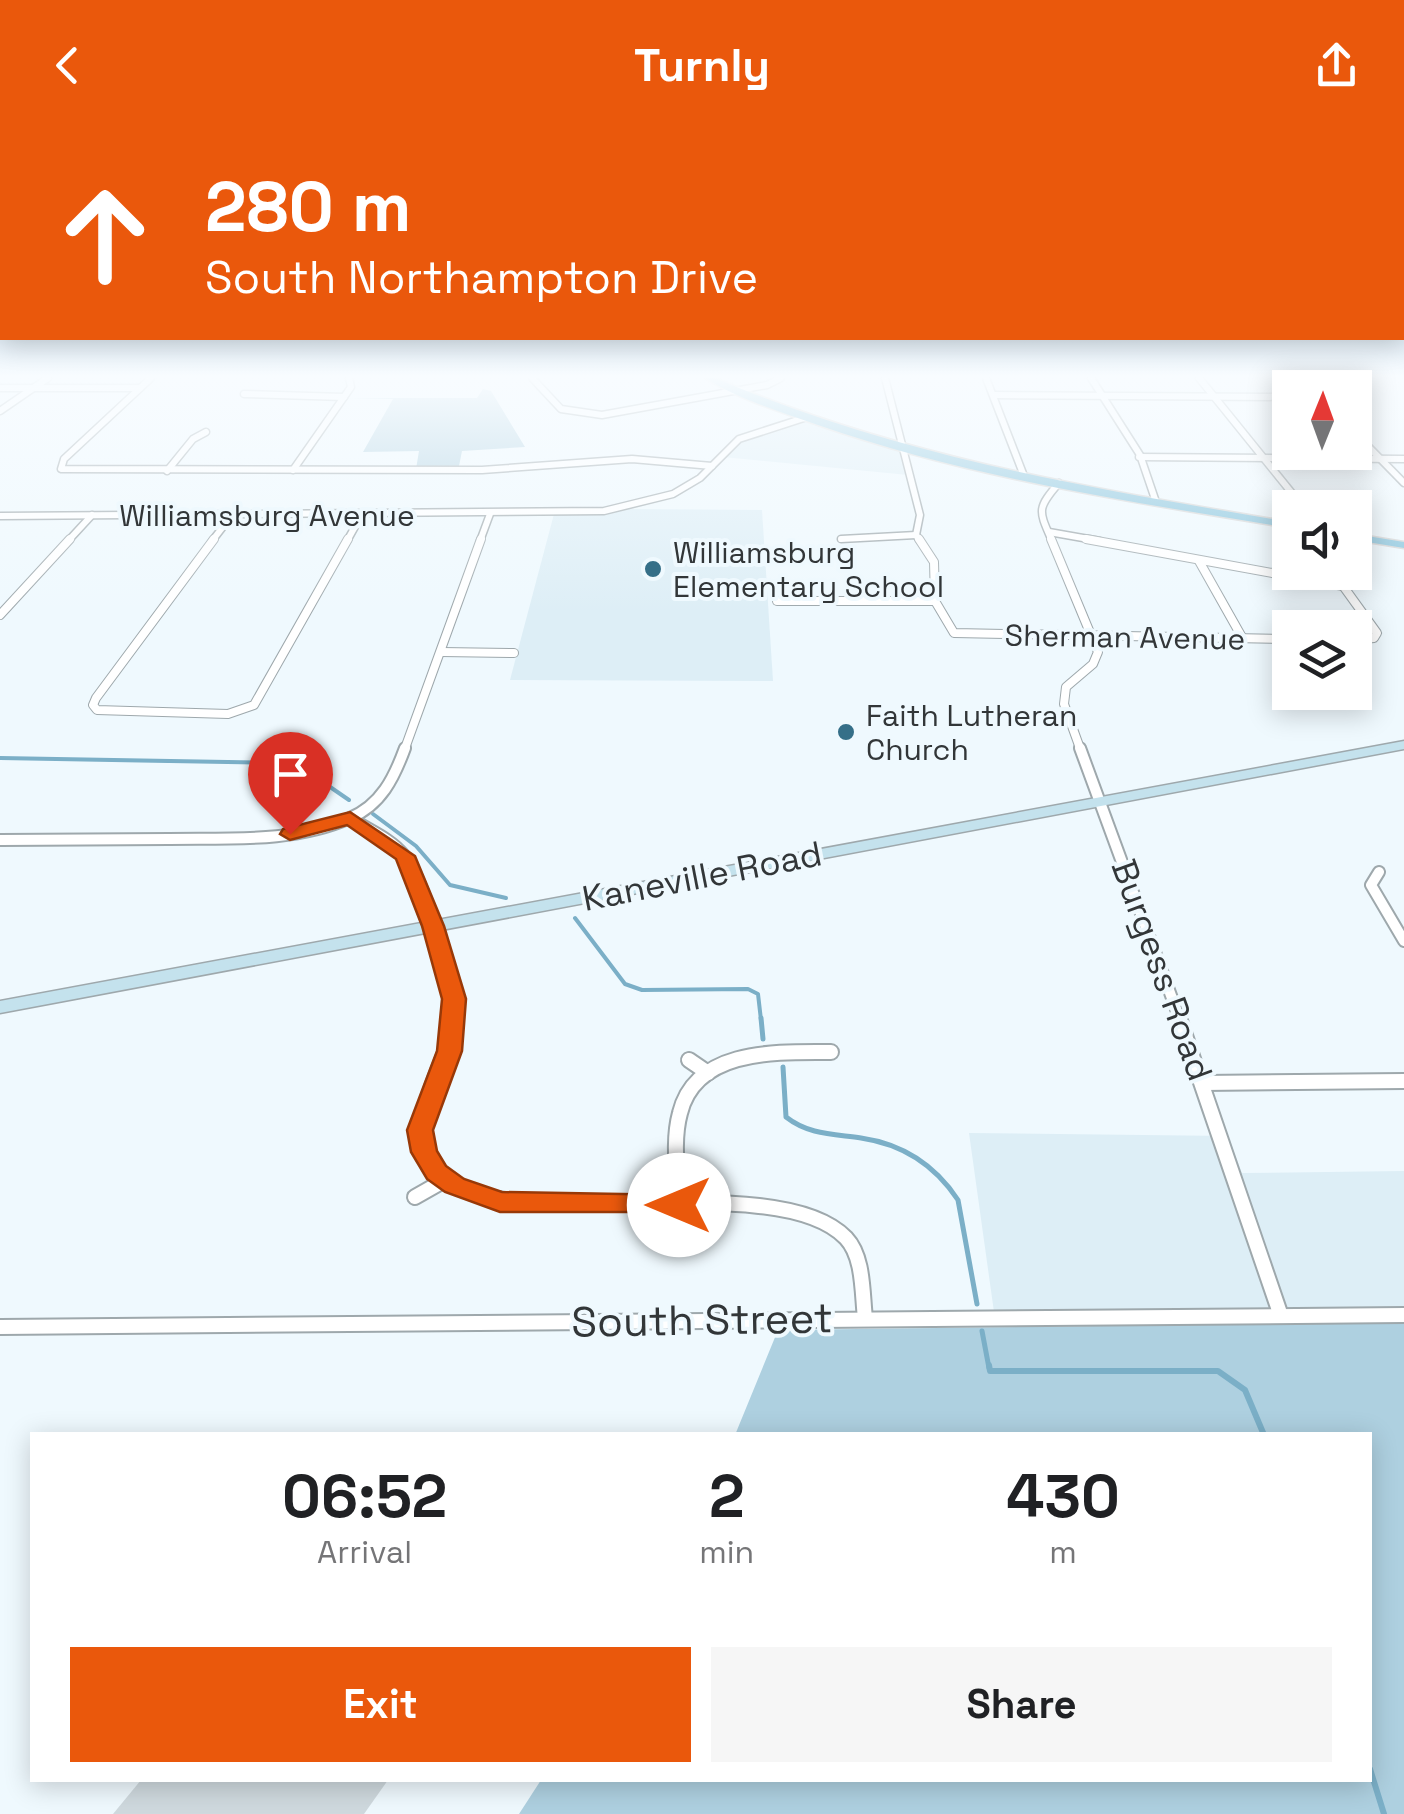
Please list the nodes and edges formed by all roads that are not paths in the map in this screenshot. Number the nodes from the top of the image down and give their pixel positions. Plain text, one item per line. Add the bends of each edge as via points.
1 (67, 457) edge
2 (179, 457) edge
3 (302, 457) edge
4 (721, 457) edge
5 (905, 457) edge
6 (948, 457) edge
7 (1017, 457) edge
8 (1139, 457) joint
9 (1378, 457) edge
10 (1266, 458) junction
11 (1380, 459) junction
12 (1404, 459) edge
13 (712, 466) junction
14 (293, 470) junction
15 (166, 471) junction
16 (1024, 476) junction
17 (1059, 483) junction
18 (1404, 483) edge
19 (1290, 490) edge
20 (1156, 502) junction
21 (362, 514) junction
22 (490, 514) junction
23 (92, 515) junction
24 (232, 515) junction
25 (0, 516) edge
26 (1272, 523) edge
27 (1050, 532) junction
28 (916, 535) junction
29 (841, 539) dead end
30 (1372, 540) edge
31 (1404, 546) edge
32 (1199, 560) junction
33 (1272, 573) edge
34 (777, 601) dead end
35 (935, 601) junction
36 (0, 615) edge
37 (1094, 637) junction
38 (1243, 638) junction
39 (1272, 639) edge
40 (441, 652) junction
41 (514, 653) dead end
42 (1404, 744) edge
43 (1102, 801) junction
44 (350, 818) junction
45 (0, 840) edge
46 (1379, 872) dead end
47 (433, 926) junction
48 (1404, 941) edge
49 (0, 1007) edge
50 (831, 1052) dead end
51 (689, 1060) dead end
52 (708, 1073) junction
53 (1404, 1081) edge
54 (1203, 1083) junction
55 (445, 1180) junction
56 (415, 1197) dead end
57 (679, 1205) junction
58 (1404, 1314) edge
59 (1281, 1316) junction
60 (864, 1318) junction
61 (0, 1327) edge

1 - 15 street via 61,469
2 - 15 street
3 - 14 street
4 - 13 street, Williamsburg Avenue
5 - 28 street via 920,515
6 - 16 main road
7 - 16 street
8 - 10 street
8 - 20 street
9 - 11 street
10 - 11 street
10 - 19 street
11 - 12 street
11 - 18 street
13 - 14 street via 599,459 482,470
13 - 22 street, Williamsburg Avenue via 683,489 628,508
14 - 15 street
16 - 17 main road
17 - 20 main road
17 - 27 street via 1040,506
20 - 26 main road
21 - 22 street, Williamsburg Avenue
21 - 24 street, Williamsburg Avenue
21 - 24 street via 248,710 97,710 96,698
22 - 40 street
23 - 24 street, Williamsburg Avenue
23 - 25 street, Williamsburg Avenue
23 - 36 street
27 - 32 street
27 - 37 street
28 - 29 street
28 - 35 street via 934,562
30 - 31 main road
32 - 33 street
32 - 38 street
34 - 35 street
35 - 37 street, Sherman Avenue via 948,628 960,635
37 - 38 street, Sherman Avenue
37 - 43 street, Burgess Road via 1097,658 1063,698
38 - 39 street, Sherman Avenue
40 - 41 street
40 - 44 street via 394,778 380,800
42 - 43 main road, Kaneville Road
43 - 47 main road, Kaneville Road
43 - 54 street, Burgess Road
44 - 45 street via 252,838
44 - 47 street via 405,856
46 - 48 street via 1371,885
47 - 49 main road, Kaneville Road
47 - 55 street via 455,1015 450,1051 420,1130 431,1166
50 - 52 street via 764,1054
51 - 52 street
52 - 57 street via 691,1086 680,1112
53 - 54 street
54 - 59 street, Burgess Road
55 - 56 street
55 - 57 street via 512,1204
57 - 60 street via 780,1204 820,1216 852,1248
58 - 59 street, South Street
59 - 60 street, South Street
60 - 61 street, South Street

